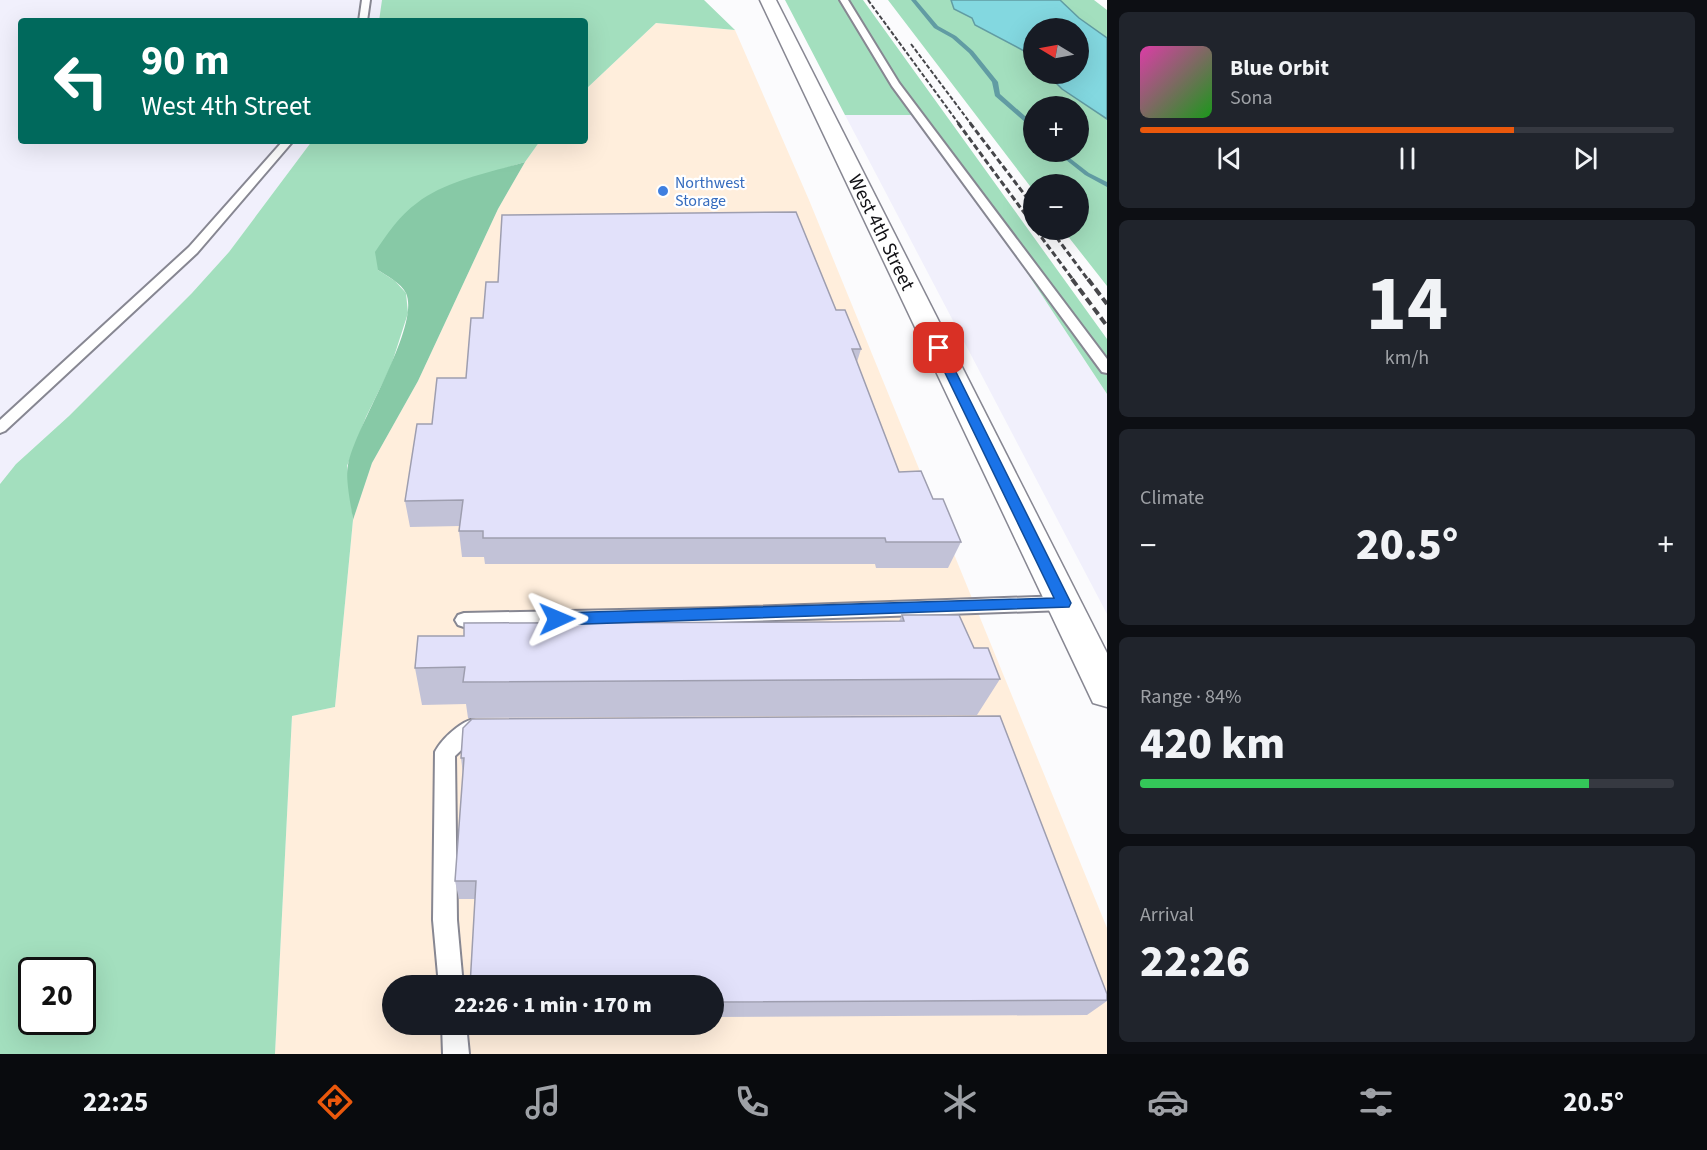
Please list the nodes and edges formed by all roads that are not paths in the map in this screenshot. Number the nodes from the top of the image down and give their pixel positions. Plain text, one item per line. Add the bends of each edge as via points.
1 (366, 0) edge
2 (768, 0) edge
3 (844, 0) edge
4 (363, 18) edge
5 (285, 144) edge
6 (1107, 369) edge
7 (0, 428) edge
8 (1064, 603) junction
9 (464, 620) edge
10 (1107, 691) edge
11 (506, 728) edge
12 (450, 975) edge
13 (455, 1035) edge
14 (456, 1054) edge

1 - 4 lane
2 - 8 main road, West 4th Street
3 - 6 lane via 895,84
5 - 7 lane via 193,250
8 - 9 lane
8 - 10 main road, West 4th Street
11 - 12 lane via 470,729 445,752
13 - 14 lane

